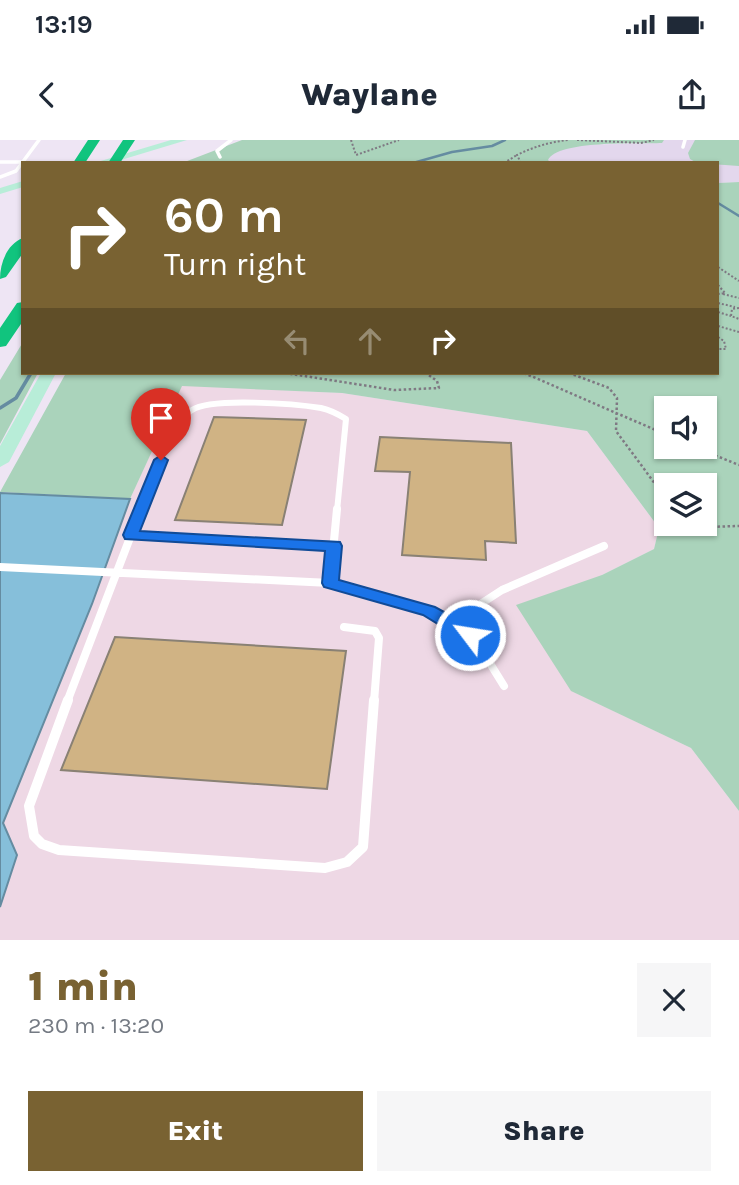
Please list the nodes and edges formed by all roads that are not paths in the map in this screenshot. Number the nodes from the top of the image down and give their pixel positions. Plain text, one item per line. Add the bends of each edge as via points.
1 (39, 140) edge
2 (94, 140) edge
3 (129, 140) edge
4 (182, 140) edge
5 (190, 140) edge
6 (231, 140) edge
7 (685, 140) edge
8 (683, 147) dead end
9 (165, 149) junction
10 (133, 154) joint
11 (220, 157) dead end
12 (22, 161) edge
13 (80, 161) edge
14 (107, 161) edge
15 (115, 161) edge
16 (156, 161) edge
17 (0, 162) edge
18 (21, 162) joint
19 (0, 177) edge
20 (21, 185) edge
21 (0, 191) edge
22 (21, 245) edge
23 (0, 274) edge
24 (21, 310) edge
25 (0, 342) edge
26 (47, 375) edge
27 (0, 462) edge
28 (131, 535) junction
29 (334, 546) junction
30 (604, 546) dead end
31 (0, 567) edge
32 (116, 572) junction
33 (330, 583) junction
34 (344, 626) dead end
35 (458, 627) junction
36 (504, 686) dead end

1 - 12 lane
2 - 13 highway
3 - 15 highway
4 - 9 main road
5 - 9 street
6 - 11 lane via 217,151
7 - 8 lane
9 - 10 main road
9 - 16 street
10 - 14 street
17 - 18 lane
18 - 19 lane via 13,173
20 - 21 street
22 - 23 highway
24 - 25 highway
26 - 27 street
28 - 29 lane
28 - 29 lane via 161,460 191,410 221,403 321,408 346,419 347,427
28 - 32 lane
29 - 33 lane
30 - 35 lane via 502,590
31 - 32 lane
32 - 33 lane
32 - 34 lane via 29,806 31,834 40,845 325,868 354,859 363,847 379,638 375,631
33 - 35 lane via 429,611
35 - 36 lane via 478,643

